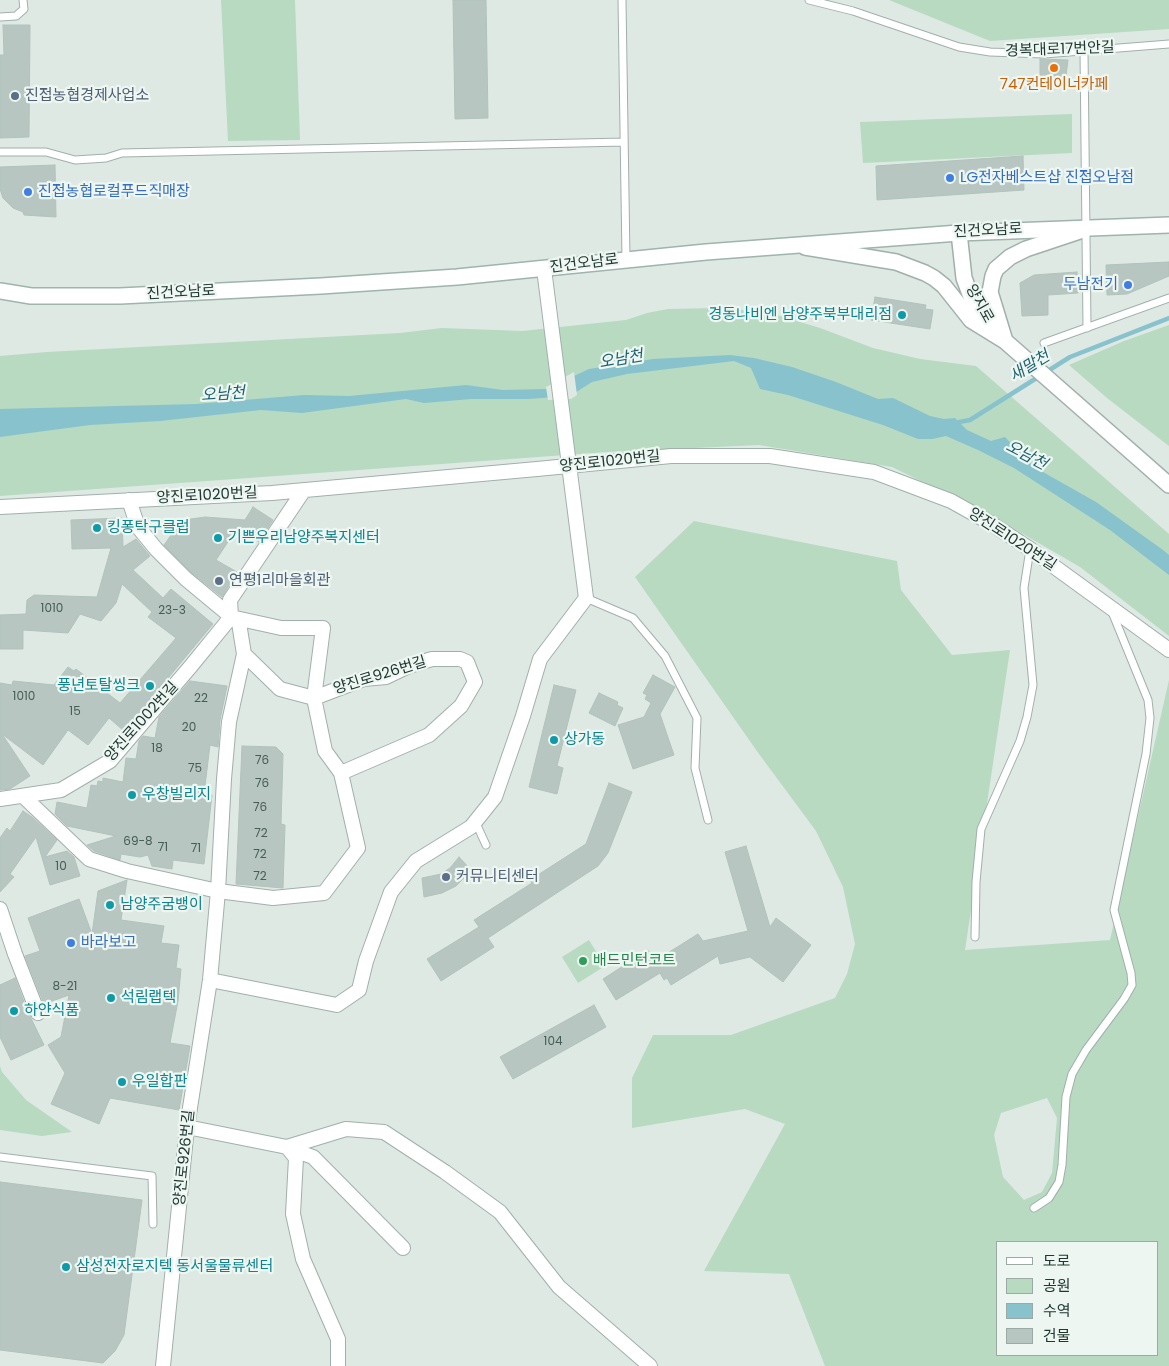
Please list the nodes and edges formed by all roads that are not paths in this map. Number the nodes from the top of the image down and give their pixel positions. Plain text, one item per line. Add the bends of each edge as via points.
1 (23, 0) edge
2 (622, 0) edge
3 (809, 0) edge
4 (0, 16) edge
5 (1169, 44) edge
6 (1084, 51) junction
7 (624, 142) junction
8 (0, 152) edge
9 (1169, 225) edge
10 (1086, 229) junction
11 (959, 233) junction
12 (791, 245) junction
13 (626, 259) junction
14 (544, 269) junction
15 (0, 281) edge
16 (0, 291) edge
17 (31, 296) junction
18 (1169, 298) edge
19 (0, 300) edge
20 (1087, 328) junction
21 (1005, 341) junction
22 (1044, 343) dead end
23 (569, 462) junction
24 (1169, 485) edge
25 (304, 490) junction
26 (129, 500) junction
27 (0, 507) edge
28 (1030, 549) junction
29 (586, 598) junction
30 (1110, 608) junction
31 (231, 617) junction
32 (1169, 650) edge
33 (244, 654) junction
34 (314, 698) junction
35 (341, 773) junction
36 (23, 796) junction
37 (0, 799) edge
38 (708, 820) dead end
39 (476, 822) junction
40 (486, 846) dead end
41 (218, 891) junction
42 (0, 909) edge
43 (975, 937) dead end
44 (210, 980) junction
45 (38, 1013) dead end
46 (187, 1127) junction
47 (287, 1148) junction
48 (0, 1157) edge
49 (1034, 1208) dead end
50 (153, 1224) dead end
51 (403, 1248) dead end
52 (163, 1366) edge
53 (338, 1366) edge
54 (650, 1366) edge

1 - 4 lane via 24,9 16,16
2 - 7 lane
3 - 6 lane, 경복대로17번안길 via 853,11 959,47 1012,54
5 - 6 lane, 경복대로17번안길
6 - 10 lane
7 - 8 lane via 122,153 106,158 75,160 46,152
7 - 13 lane
9 - 10 main road, 진건오남로
10 - 11 main road, 진건오남로
10 - 20 lane
10 - 21 main road via 1026,249 996,269 990,292
11 - 12 main road, 진건오남로
11 - 21 main road, 양지로 via 964,278 970,294 992,329
12 - 13 main road, 진건오남로
12 - 21 main road via 896,262 925,273 944,286 971,320
13 - 14 main road, 진건오남로
14 - 17 main road, 진건오남로 via 321,286 120,296
14 - 23 street
15 - 17 main road
16 - 17 main road, 진건오남로
17 - 19 main road
18 - 20 lane
20 - 22 lane
21 - 24 main road
23 - 25 street, 양진로1020번길
23 - 28 street, 양진로1020번길 via 671,456 770,456 874,472 951,501
23 - 29 street
25 - 26 street, 양진로1020번길
25 - 31 street via 230,600
26 - 27 street, 양진로1020번길
26 - 31 street via 138,526 156,549
28 - 30 street, 양진로1020번길
28 - 43 lane via 1024,588 1033,685 1020,741 981,829
29 - 38 lane via 632,618 665,656 697,718 695,768
29 - 39 street via 540,658 495,797
30 - 32 street, 양진로1020번길
30 - 49 lane via 1148,700 1150,718 1146,754 1114,910 1132,985 1072,1074 1066,1097 1059,1182 1049,1198
31 - 33 street, 양진로926번길 via 239,623
31 - 34 street via 281,628 323,628
31 - 36 street, 양진로1002번길 via 110,761 61,790
33 - 34 street, 양진로926번길 via 280,689
33 - 41 street, 양진로926번길 via 229,722
34 - 35 street, 양진로926번길 via 325,751
34 - 35 street, 양진로926번길 via 364,679 386,677 432,659 467,662 476,682 462,706 429,735
35 - 41 street, 양진로926번길 via 358,848 324,893 274,898
36 - 37 street, 양진로1002번길
36 - 41 street, 양진로926번길 via 89,859
39 - 40 lane
39 - 44 street via 416,861 391,892 359,990 337,1005
41 - 44 street, 양진로926번길
42 - 45 street
44 - 46 street, 양진로926번길
46 - 47 street
46 - 52 street, 양진로926번길
47 - 51 street via 313,1157
47 - 53 street via 296,1158 293,1214 301,1250 338,1339
47 - 54 street via 346,1129 384,1132 500,1212 559,1287
48 - 50 lane via 152,1176

